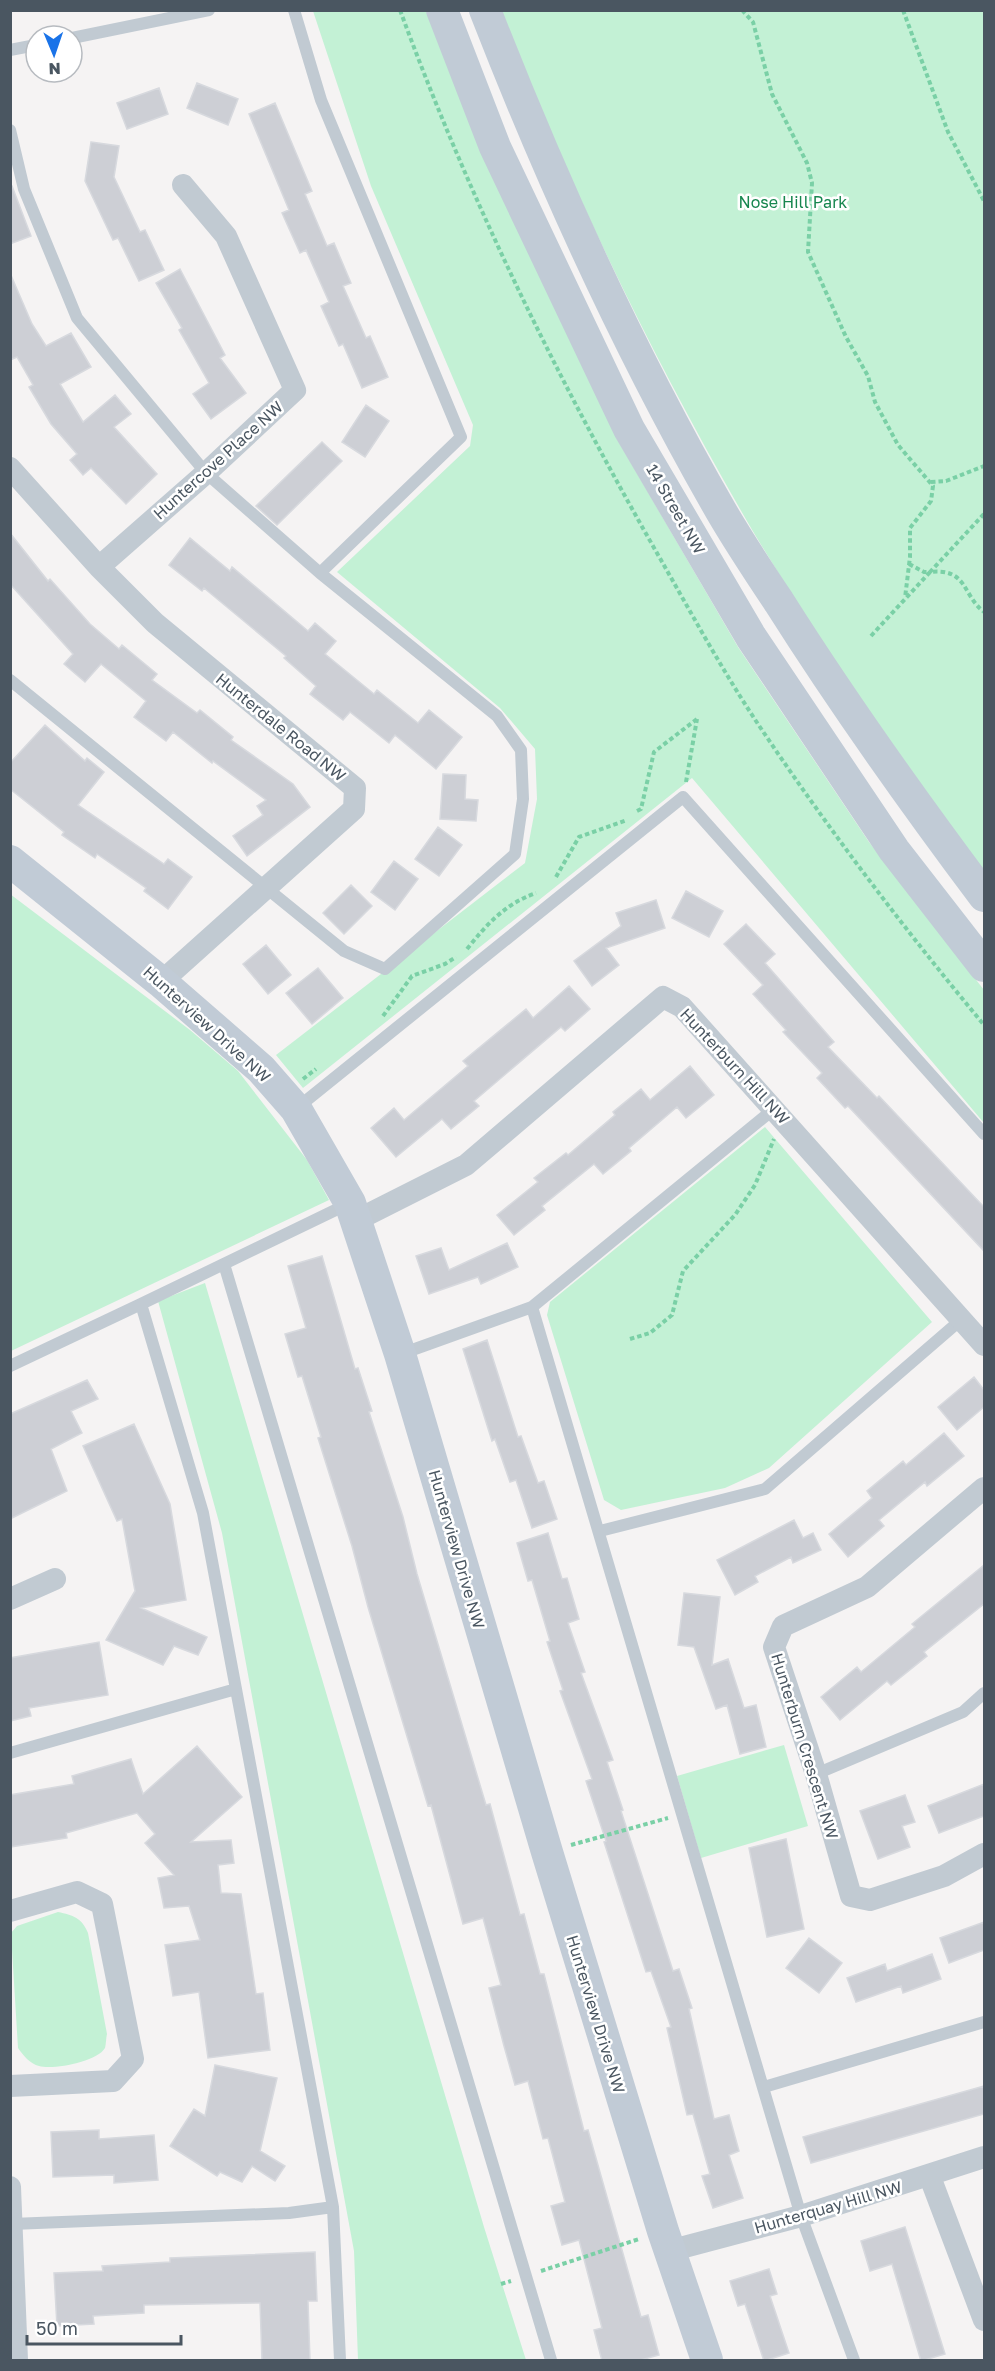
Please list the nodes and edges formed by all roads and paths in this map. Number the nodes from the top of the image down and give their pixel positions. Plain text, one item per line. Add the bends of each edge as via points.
1 (209, 10) edge
2 (294, 10) edge
3 (442, 10) edge
4 (485, 10) edge
5 (742, 10) edge
6 (903, 10) edge
7 (84, 36) edge
8 (10, 130) edge
9 (183, 185) dead end
10 (984, 201) edge
11 (984, 466) edge
12 (10, 468) edge
13 (206, 473) junction
14 (931, 482) junction
15 (984, 514) edge
16 (909, 564) junction
17 (99, 567) junction
18 (930, 572) junction
19 (320, 573) junction
20 (905, 598) junction
21 (984, 612) edge
22 (871, 636) dead end
23 (10, 680) edge
24 (683, 797) junction
25 (10, 861) edge
26 (552, 883) dead end
27 (265, 887) junction
28 (544, 888) dead end
29 (984, 896) edge
30 (984, 966) edge
31 (161, 982) junction
32 (377, 1023) dead end
33 (318, 1068) dead end
34 (290, 1102) junction
35 (778, 1112) junction
36 (984, 1134) edge
37 (354, 1212) junction
38 (225, 1264) junction
39 (141, 1304) junction
40 (532, 1307) junction
41 (963, 1318) junction
42 (630, 1339) dead end
43 (984, 1345) edge
44 (400, 1354) junction
45 (10, 1366) edge
46 (984, 1488) edge
47 (600, 1531) junction
48 (55, 1580) dead end
49 (10, 1599) edge
50 (236, 1689) junction
51 (984, 1694) edge
52 (10, 1753) edge
53 (816, 1774) junction
54 (683, 1814) junction
55 (577, 1843) dead end
56 (984, 1854) edge
57 (10, 1911) edge
58 (984, 2022) edge
59 (10, 2086) edge
60 (764, 2087) junction
61 (984, 2157) edge
62 (930, 2177) junction
63 (10, 2187) edge
64 (333, 2207) junction
65 (801, 2216) junction
66 (12, 2224) edge
67 (666, 2241) junction
68 (526, 2276) junction
69 (501, 2284) dead end
70 (984, 2316) edge
71 (17, 2361) edge
72 (340, 2361) edge
73 (551, 2361) edge
74 (707, 2361) edge
75 (854, 2361) edge

1 - 7 lane
2 - 19 lane via 321,100 461,437
3 - 30 main road, 14 Street NW via 495,147 629,429 751,637 894,850
4 - 29 main road via 529,121 609,297 660,401 722,513 907,793
5 - 14 path via 753,22 772,94 807,163 812,183 807,252 898,445
6 - 10 path via 948,132
8 - 13 lane via 24,189 77,318
9 - 13 street, Huntercove Place NW via 226,236 295,390
11 - 14 path via 946,481
12 - 17 street, Hunterdale Road NW
13 - 17 street, Huntercove Place NW
13 - 19 lane
14 - 16 path via 931,501 910,528
15 - 18 path
16 - 18 path
16 - 20 path
17 - 27 street, Hunterdale Road NW via 155,623 355,788 354,809
18 - 20 path
18 - 21 path via 944,570 961,579
19 - 27 lane via 497,716 521,750 523,799 515,854 385,969 344,951
20 - 22 path
23 - 27 lane
24 - 26 path via 697,719 654,752 640,808 627,820 579,837
24 - 34 lane
24 - 36 lane
25 - 31 main road, Hunterview Drive NW
27 - 31 street, Hunterdale Road NW
28 - 32 path via 495,916 466,950 445,964 412,976
31 - 34 main road, Hunterview Drive NW via 261,1068
33 - 34 path
34 - 37 main road, Hunterview Drive NW
35 - 37 street, Hunterburn Hill NW via 682,1007 663,998 466,1165
35 - 40 lane
35 - 41 street, Hunterburn Hill NW
35 - 42 path via 755,1185 735,1215 683,1271 672,1315 650,1333
37 - 38 lane
37 - 44 main road, Hunterview Drive NW
38 - 39 lane
38 - 68 lane
39 - 45 lane
39 - 50 lane via 203,1513
40 - 44 lane
40 - 47 lane
41 - 43 street, Hunterburn Hill NW
41 - 47 lane via 765,1489
44 - 67 main road, Hunterview Drive NW via 546,1852
46 - 53 street, Hunterburn Crescent NW via 867,1587 783,1626 774,1647
47 - 54 lane
48 - 49 street
50 - 52 lane
50 - 64 lane
51 - 53 lane via 963,1712
53 - 56 street, Hunterburn Crescent NW via 851,1896 870,1900 944,1876
54 - 55 path
54 - 60 lane
57 - 59 street via 77,1892 102,1904 134,2059 113,2081
58 - 60 lane
60 - 65 lane
61 - 62 street, Hunterquay Hill NW
62 - 65 street, Hunterquay Hill NW
62 - 70 street
63 - 66 street
64 - 66 lane via 289,2213
64 - 72 lane
65 - 67 street, Hunterquay Hill NW
65 - 75 lane
66 - 71 street
67 - 68 path
67 - 74 main road, Hunterview Drive NW
68 - 69 path
68 - 73 lane

